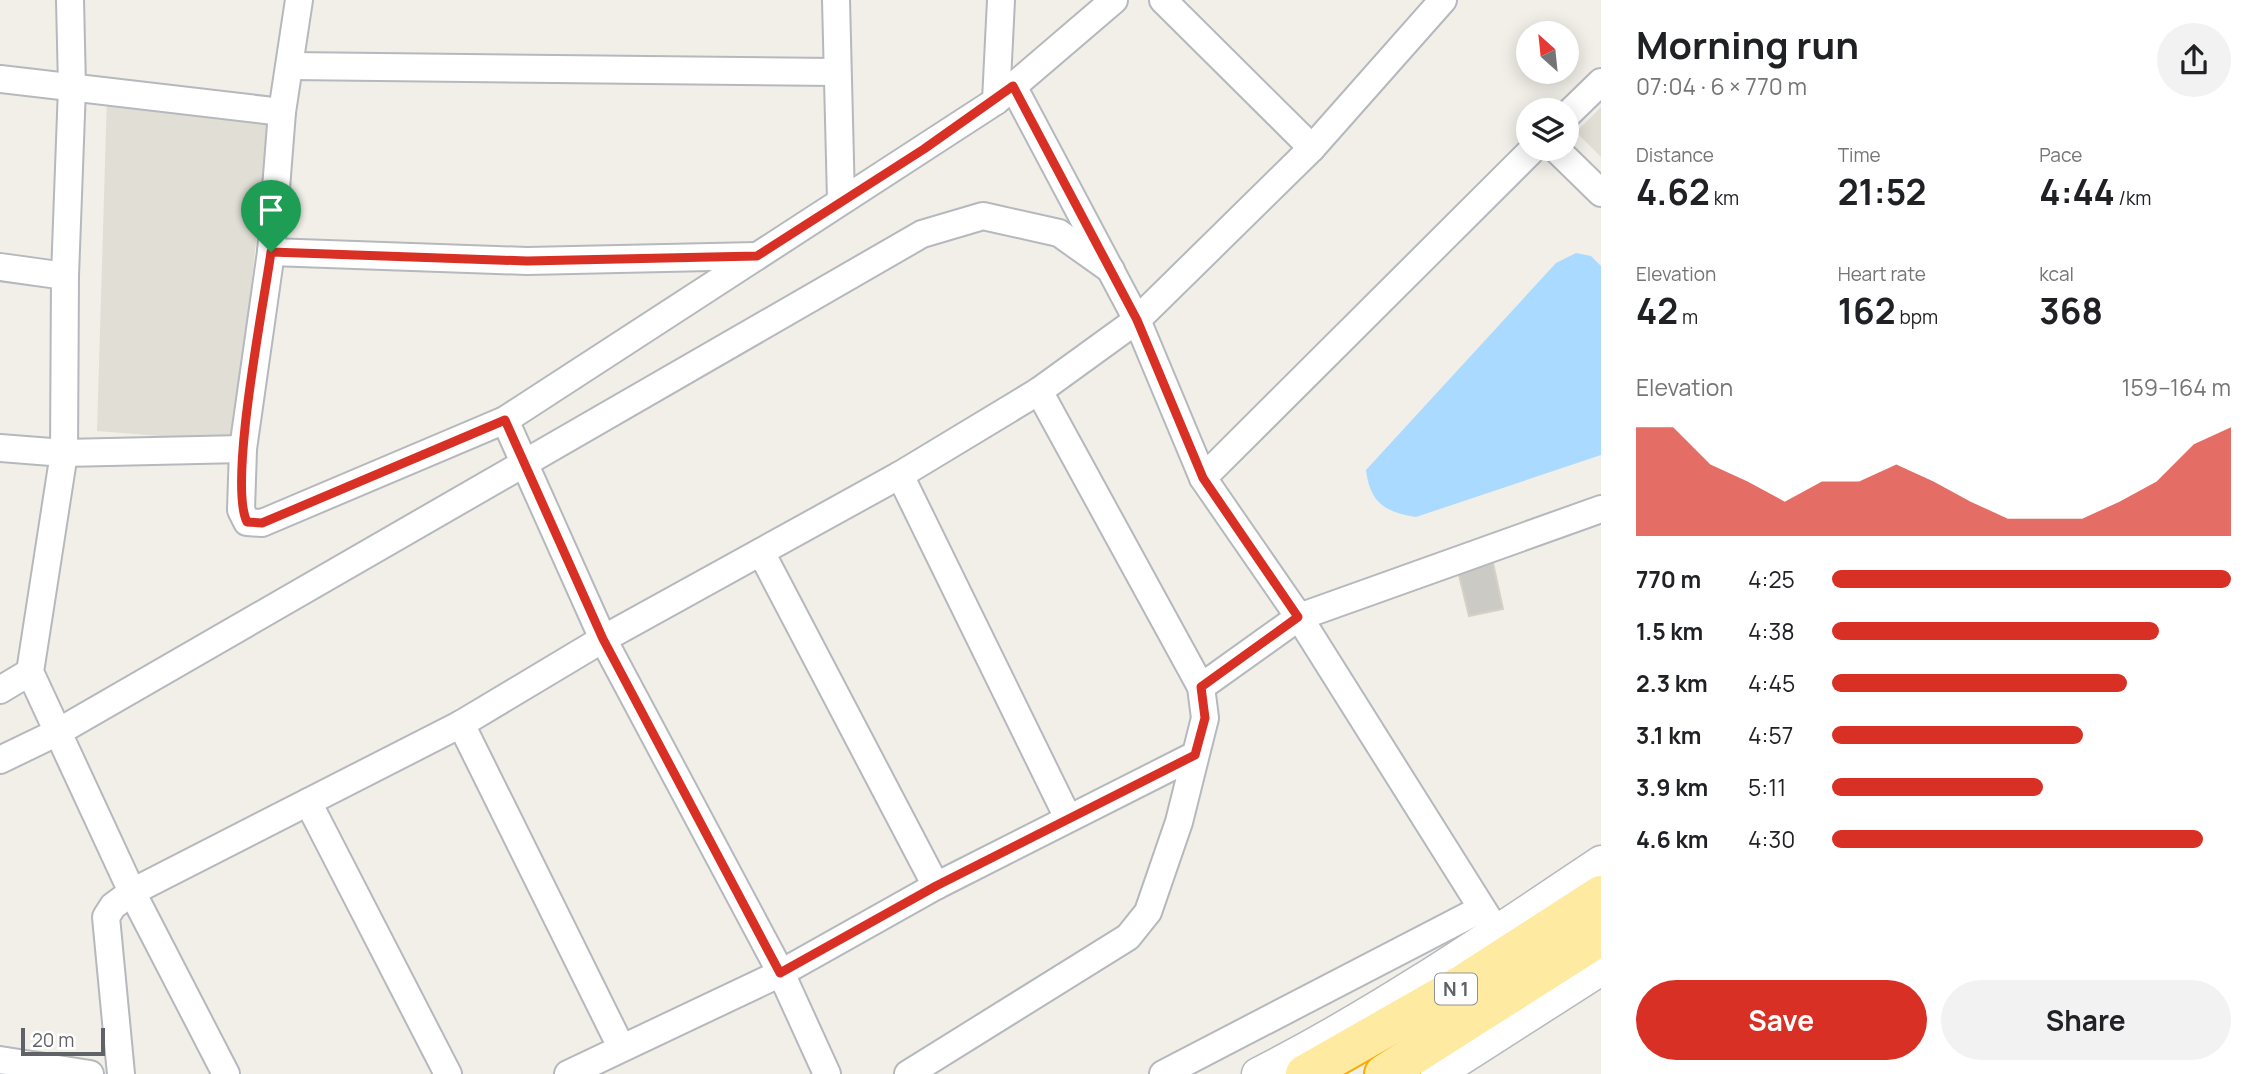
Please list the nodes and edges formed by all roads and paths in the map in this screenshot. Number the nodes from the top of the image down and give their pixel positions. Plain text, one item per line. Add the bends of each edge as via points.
1 (70, 0) edge
2 (299, 0) edge
3 (836, 0) edge
4 (1001, 0) edge
5 (1114, 0) edge
6 (1163, 0) edge
7 (1443, 0) edge
8 (291, 66) junction
9 (835, 72) junction
10 (0, 79) edge
11 (1601, 82) edge
12 (72, 88) junction
13 (1004, 93) junction
14 (1579, 103) edge
15 (282, 112) junction
16 (1311, 148) junction
17 (1521, 161) edge
18 (1568, 161) edge
19 (1601, 193) edge
20 (841, 200) junction
21 (271, 252) junction
22 (757, 256) junction
23 (0, 267) edge
24 (1111, 270) junction
25 (65, 276) junction
26 (1137, 320) junction
27 (1039, 391) junction
28 (505, 420) junction
29 (0, 448) edge
30 (243, 449) junction
31 (64, 453) junction
32 (525, 464) junction
33 (900, 475) junction
34 (1203, 478) junction
35 (1601, 509) edge
36 (761, 552) junction
37 (1298, 617) junction
38 (603, 639) junction
39 (30, 672) junction
40 (1201, 687) junction
41 (0, 690) edge
42 (461, 724) junction
43 (58, 732) junction
44 (1195, 755) junction
45 (0, 760) edge
46 (308, 802) junction
47 (1068, 818) junction
48 (1601, 862) edge
49 (936, 886) junction
50 (132, 892) junction
51 (1601, 895) edge
52 (1496, 932) junction
53 (1601, 936) edge
54 (1601, 970) edge
55 (780, 973) junction
56 (1523, 1005) junction
57 (621, 1047) junction
58 (0, 1060) edge
59 (90, 1074) edge
60 (121, 1074) edge
61 (226, 1074) edge
62 (448, 1074) edge
63 (568, 1074) edge
64 (827, 1074) edge
65 (908, 1074) edge
66 (1163, 1074) edge
67 (1258, 1074) edge
68 (1306, 1074) edge
69 (1384, 1074) edge
70 (1437, 1074) edge

1 - 12 street
2 - 8 street
3 - 9 street
4 - 13 street
5 - 13 street
6 - 16 street
7 - 16 street
8 - 9 street
8 - 15 street
9 - 20 street
10 - 12 street
11 - 14 street
12 - 15 street
12 - 25 street
13 - 20 street
13 - 24 street
15 - 21 street
16 - 26 street
17 - 34 street
18 - 19 street
20 - 22 street
21 - 22 street via 527,261
21 - 30 street
22 - 28 street
23 - 25 street
24 - 26 street
24 - 32 street via 1059,233 983,216 922,234
25 - 31 street
26 - 27 street
26 - 34 street
27 - 33 street
27 - 40 street
28 - 30 street via 262,523 247,522 241,510
28 - 32 street
29 - 31 street
30 - 31 street
31 - 39 street
32 - 38 street
32 - 43 street
33 - 36 street
33 - 47 street
34 - 37 street
35 - 37 street
36 - 38 street
36 - 49 street
37 - 40 street
37 - 52 street
38 - 42 street
38 - 55 street
39 - 41 street
39 - 43 street
40 - 44 street via 1205,718
42 - 46 street
42 - 57 street
43 - 45 street
43 - 50 street
44 - 47 street
44 - 65 street via 1179,822 1148,912 1128,937
46 - 50 street
46 - 62 street
47 - 49 street
48 - 52 street
49 - 55 street
50 - 60 street via 113,906 106,918
50 - 61 street
51 - 52 highway, N 1
52 - 66 street
52 - 67 street via 1360,1019
52 - 68 highway, N 1
53 - 56 highway, N 1
54 - 56 street
55 - 57 street
55 - 64 street
56 - 69 highway, N 1
56 - 70 street
57 - 63 street
58 - 59 street

